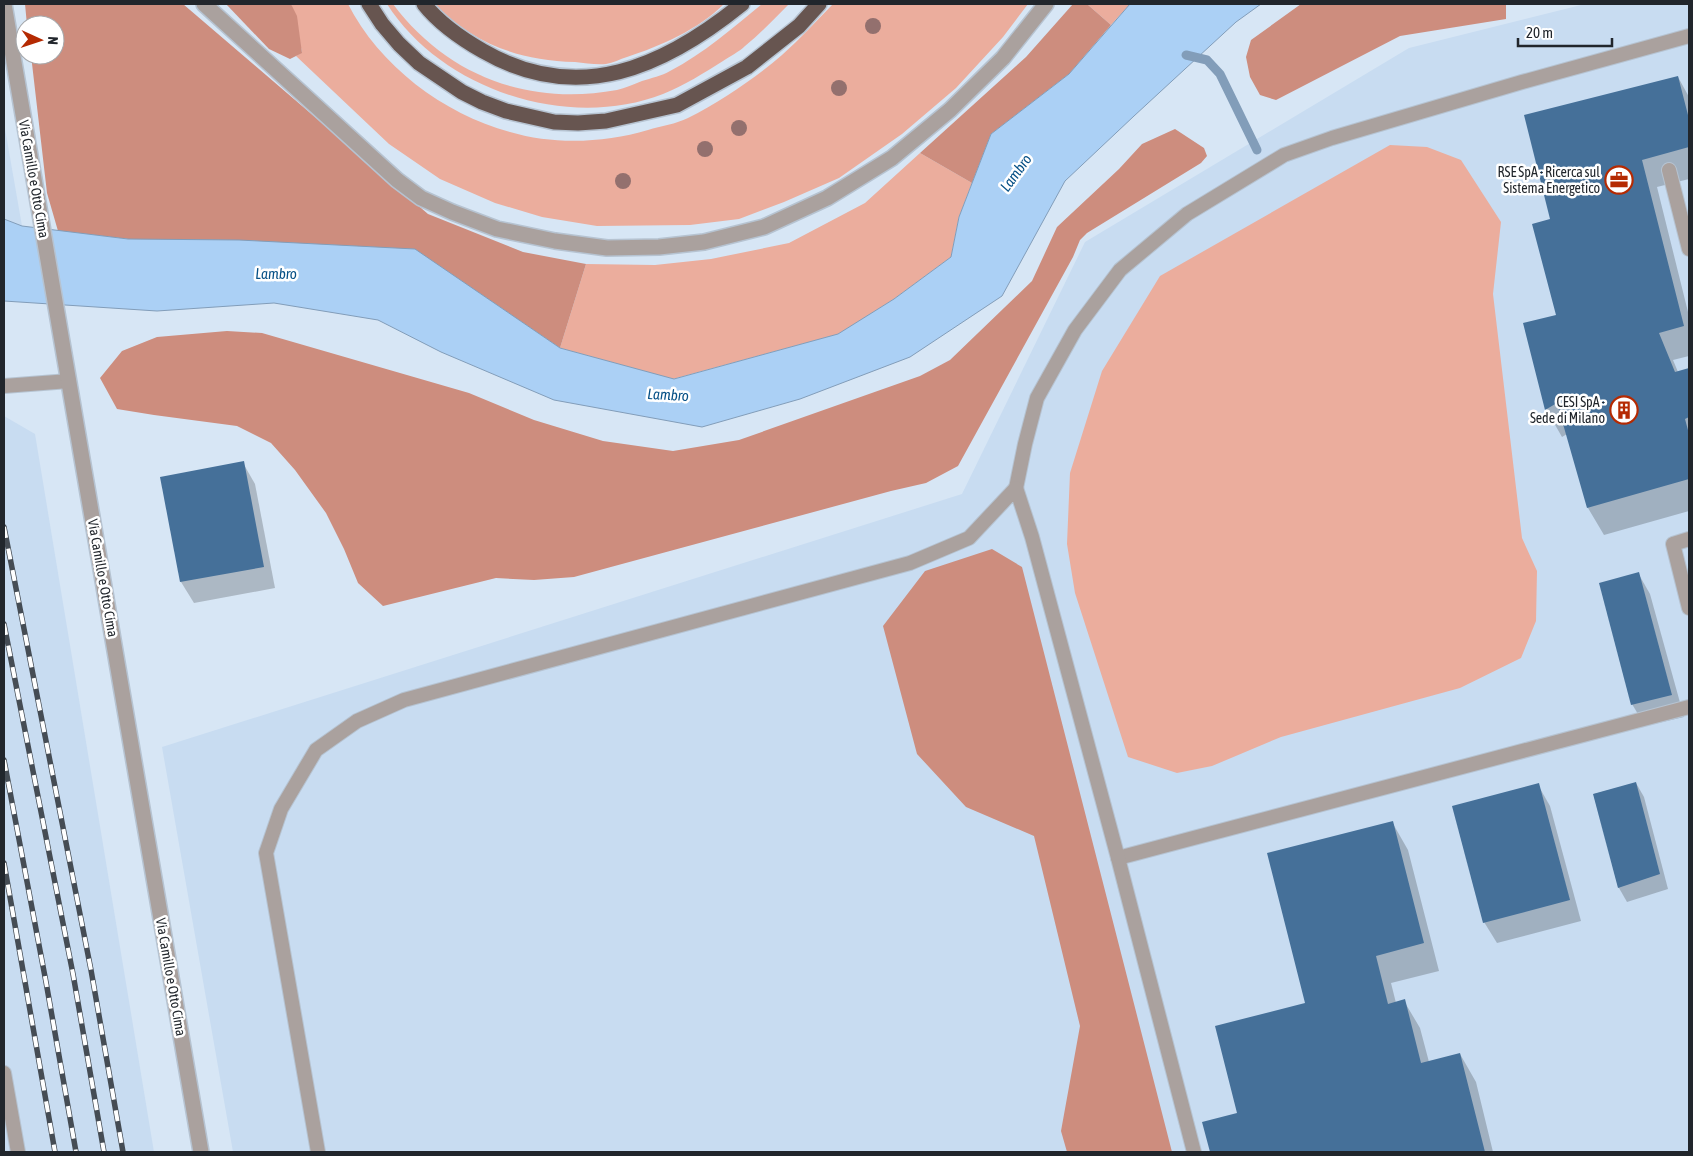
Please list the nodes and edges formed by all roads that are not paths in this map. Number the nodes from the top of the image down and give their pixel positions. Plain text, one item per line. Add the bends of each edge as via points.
1 (4, 4) edge
2 (204, 4) edge
3 (369, 4) edge
4 (424, 4) edge
5 (742, 4) edge
6 (819, 4) edge
7 (1046, 4) edge
8 (1689, 36) edge
9 (1669, 170) dead end
10 (1689, 249) edge
11 (69, 381) junction
12 (4, 386) edge
13 (1016, 488) junction
14 (1689, 539) edge
15 (1689, 608) edge
16 (1689, 707) edge
17 (1118, 858) junction
18 (4, 1073) edge
19 (18, 1152) edge
20 (201, 1152) edge
21 (318, 1152) edge
22 (1194, 1152) edge

1 - 11 street, Via Camillo e Otto Cima
2 - 7 street via 397,180 421,198 497,230 607,248 704,242 764,227 827,198 892,158 950,110 1003,58
3 - 6 highway via 399,44 419,63 455,88 506,111 554,122 578,123 606,122 677,105 747,67 799,26
4 - 5 highway via 467,42 495,58 520,68 571,77 624,71 648,63 702,34
8 - 13 lane via 1522,82 1284,155 1187,214 1120,270 1075,330 1037,398
9 - 10 lane
11 - 12 lane
11 - 20 street, Via Camillo e Otto Cima
13 - 17 lane
13 - 21 lane via 969,538 910,563 404,700 357,721 316,750 282,809 266,853
14 - 15 lane via 1673,544
16 - 17 lane
17 - 22 lane
18 - 19 lane

